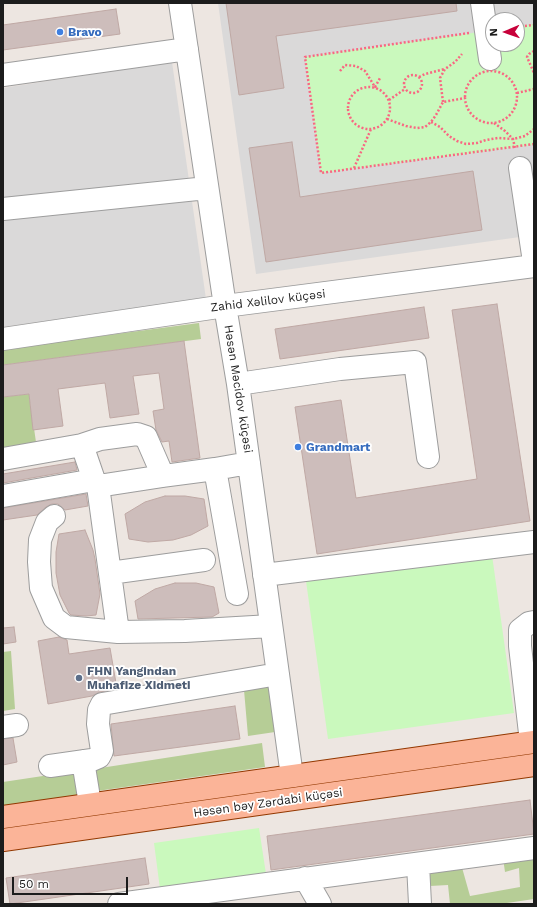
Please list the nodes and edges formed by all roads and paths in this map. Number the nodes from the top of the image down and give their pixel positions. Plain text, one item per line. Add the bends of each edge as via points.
1 (180, 3) edge
2 (482, 3) edge
3 (485, 24) edge
4 (485, 31) edge
5 (187, 49) junction
6 (534, 51) edge
7 (489, 52) edge
8 (462, 54) dead end
9 (490, 59) dead end
10 (445, 69) junction
11 (340, 71) dead end
12 (534, 72) edge
13 (3, 75) edge
14 (419, 77) junction
15 (380, 78) dead end
16 (374, 87) junction
17 (405, 89) junction
18 (534, 89) edge
19 (517, 93) junction
20 (465, 98) junction
21 (389, 100) junction
22 (443, 102) junction
23 (388, 119) junction
24 (431, 122) junction
25 (494, 123) junction
26 (371, 129) junction
27 (534, 129) edge
28 (513, 139) junction
29 (534, 144) edge
30 (517, 158) junction
31 (354, 169) junction
32 (207, 188) junction
33 (3, 209) edge
34 (534, 262) edge
35 (534, 266) edge
36 (225, 306) junction
37 (3, 339) edge
38 (238, 384) junction
39 (82, 444) junction
40 (428, 457) dead end
41 (3, 459) edge
42 (249, 463) junction
43 (215, 469) junction
44 (163, 476) junction
45 (96, 483) junction
46 (3, 496) edge
47 (54, 516) dead end
48 (534, 542) edge
49 (204, 560) dead end
50 (110, 573) junction
51 (264, 575) junction
52 (237, 594) dead end
53 (534, 622) edge
54 (271, 626) junction
55 (118, 632) junction
56 (278, 674) junction
57 (533, 742) edge
58 (83, 761) junction
59 (534, 765) edge
60 (50, 766) dead end
61 (292, 776) junction
62 (90, 804) junction
63 (3, 816) edge
64 (3, 840) edge
65 (534, 848) edge
66 (418, 864) junction
67 (305, 878) junction
68 (119, 904) edge
69 (320, 904) edge
70 (420, 904) edge

1 - 5 street, Həsən Məcidov küçəsi
2 - 3 street
4 - 31 path via 305,57 321,173
5 - 13 street
5 - 32 street, Həsən Məcidov küçəsi
6 - 12 path via 527,57
7 - 9 street
8 - 10 path
10 - 14 path
10 - 22 path via 440,78
11 - 16 path via 346,65 356,66 365,71
14 - 17 path via 414,75 406,78
14 - 17 path via 421,89 413,93
15 - 16 path
16 - 21 path via 386,94
16 - 26 path via 360,88 354,93 348,106 352,120 357,125
17 - 21 path
18 - 19 path
19 - 20 path via 504,75 490,71 482,73 470,82
19 - 25 path via 514,110 502,121
20 - 22 path
20 - 25 path via 471,114 485,123
21 - 23 path
22 - 24 path
23 - 24 path via 417,128
23 - 26 path via 378,128
24 - 28 path via 466,144 498,138
25 - 28 path
26 - 31 path
27 - 28 path via 525,136
28 - 30 path
29 - 30 path
30 - 31 path
30 - 34 street
32 - 33 street
32 - 36 street, Həsən Məcidov küçəsi
35 - 36 street, Zahid Xəlilov küçəsi
36 - 37 street, Zahid Xəlilov küçəsi
36 - 38 street, Həsən Məcidov küçəsi
38 - 40 street via 415,362
38 - 42 street, Həsən Məcidov küçəsi
39 - 41 street
39 - 44 street via 137,434 146,437
39 - 45 street
42 - 43 street
42 - 51 street, Həsən Məcidov küçəsi
43 - 44 street
43 - 52 street
44 - 45 street
45 - 46 street
45 - 50 street
47 - 55 street via 47,522 40,540 39,562 40,588 54,618 66,627
48 - 51 street
49 - 50 street
50 - 55 street
51 - 54 street, Həsən Məcidov küçəsi
53 - 57 street via 520,630
54 - 55 street
54 - 56 street, Həsən Məcidov küçəsi
56 - 58 street via 102,704 98,710 102,751 99,757
56 - 61 street, Həsən Məcidov küçəsi
57 - 61 main road, Həsən bəy Zərdabi küçəsi
58 - 60 street
58 - 62 street
59 - 64 main road, Həsən bəy Zərdabi küçəsi
61 - 62 main road, Həsən bəy Zərdabi küçəsi
62 - 63 main road, Həsən bəy Zərdabi küçəsi
65 - 66 street
66 - 67 street
66 - 70 street
67 - 68 street
67 - 69 street

